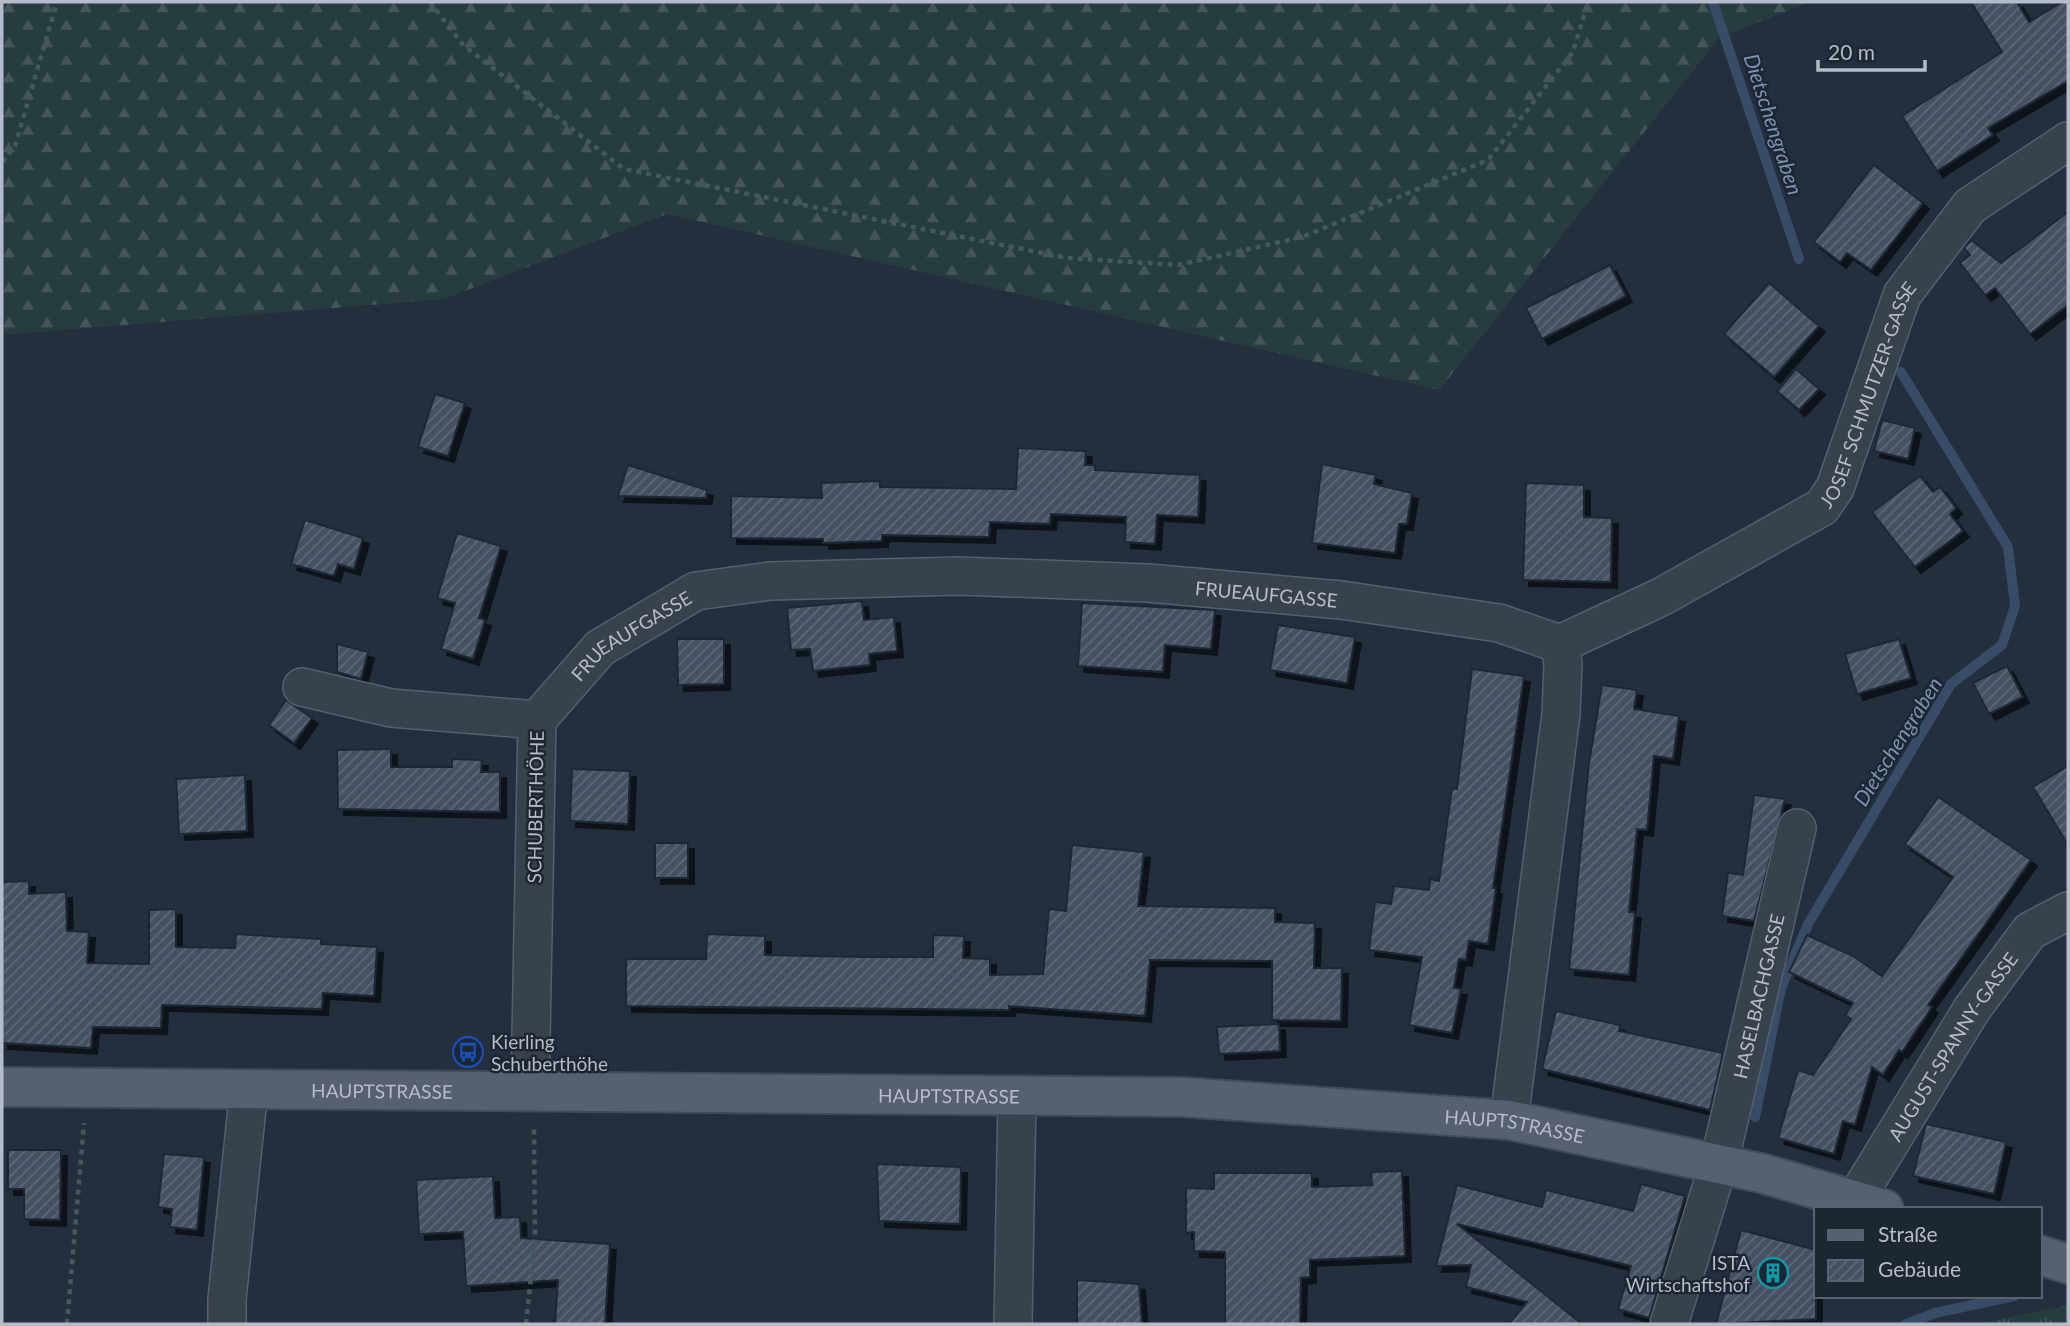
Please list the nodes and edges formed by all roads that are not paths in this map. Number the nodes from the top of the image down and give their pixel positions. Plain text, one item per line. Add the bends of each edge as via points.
1 (2068, 141) edge
2 (1560, 644) junction
3 (302, 687) dead end
4 (537, 720) junction
5 (1797, 828) dead end
6 (2068, 911) edge
7 (2, 1087) edge
8 (249, 1089) junction
9 (530, 1090) junction
10 (1017, 1096) junction
11 (1509, 1120) junction
12 (1719, 1163) junction
13 (1869, 1205) edge
14 (228, 1324) edge
15 (1013, 1324) edge
16 (1669, 1324) edge

1 - 2 street, JOSEF SCHMUTZER-GASSE via 1970,206 1902,295 1835,488 1822,507 1661,597
2 - 4 street, FRUEAUFGASSE via 1499,623 1341,600 1148,583 959,576 770,581 696,591 600,648
2 - 11 street via 1560,713
3 - 4 street, SCHUBERTHÖHE via 391,708
4 - 9 street, SCHUBERTHÖHE
5 - 12 street, HASELBACHGASSE
6 - 13 street, AUGUST-SPANNY-GASSE via 2030,931 1972,1009
7 - 8 main road, HAUPTSTRASSE
8 - 9 main road, HAUPTSTRASSE
8 - 14 street
9 - 10 main road, HAUPTSTRASSE
10 - 11 main road, HAUPTSTRASSE via 1205,1098
10 - 15 street
11 - 12 main road, HAUPTSTRASSE
12 - 13 main road, HAUPTSTRASSE
12 - 16 street, HASELBACHGASSE

